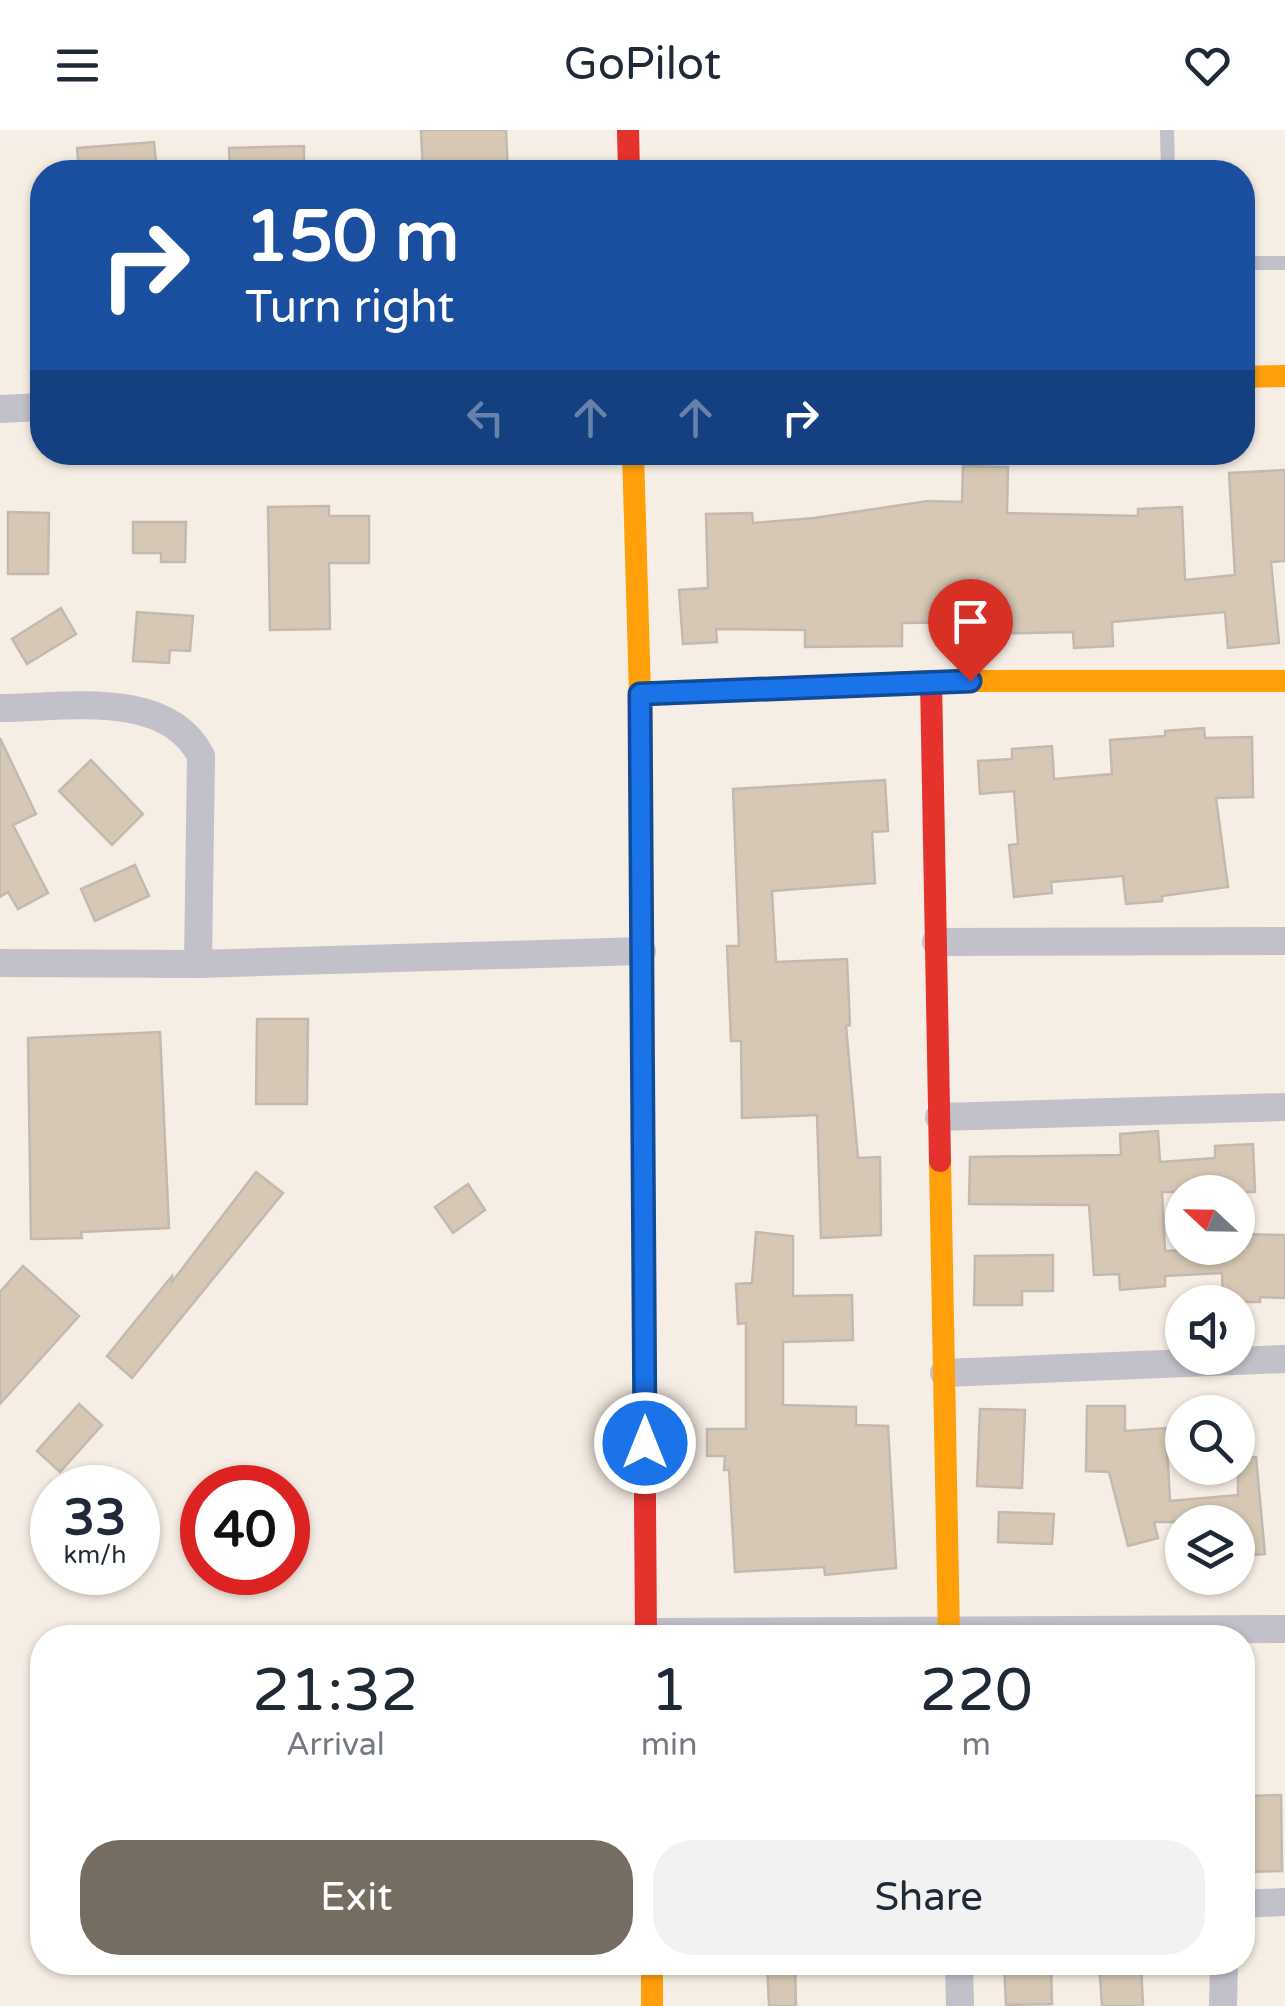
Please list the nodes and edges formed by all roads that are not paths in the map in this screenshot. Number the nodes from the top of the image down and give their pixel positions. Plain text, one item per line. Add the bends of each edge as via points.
1 (628, 130) edge
2 (1167, 130) edge
3 (629, 160) edge
4 (1168, 160) edge
5 (1285, 262) edge
6 (1255, 263) edge
7 (1285, 376) edge
8 (1255, 377) edge
9 (30, 408) edge
10 (0, 409) edge
11 (634, 465) edge
12 (931, 681) junction
13 (1285, 682) edge
14 (640, 694) junction
15 (0, 708) edge
16 (1285, 941) edge
17 (936, 942) junction
18 (642, 951) junction
19 (0, 963) edge
20 (198, 964) junction
21 (1285, 1107) edge
22 (939, 1117) junction
23 (1285, 1360) edge
24 (944, 1373) junction
25 (646, 1625) edge
26 (949, 1625) edge
27 (1285, 1629) edge
28 (1255, 1630) edge
29 (1285, 1902) edge
30 (1255, 1903) edge
31 (652, 1975) edge
32 (959, 1975) edge
33 (1224, 1975) edge
34 (652, 2006) edge
35 (960, 2006) edge
36 (1224, 2006) edge

1 - 3 street
2 - 4 lane
5 - 6 lane
7 - 8 street
9 - 10 street
11 - 14 street
12 - 13 street
12 - 14 street
12 - 17 street
14 - 18 street
15 - 20 street via 142,712 175,723 191,737 201,756
16 - 17 street
17 - 22 street
18 - 20 street
18 - 25 street
19 - 20 street
21 - 22 street
22 - 24 street
23 - 24 street
24 - 26 street
27 - 28 street
29 - 30 street
31 - 34 street
32 - 35 street
33 - 36 street

